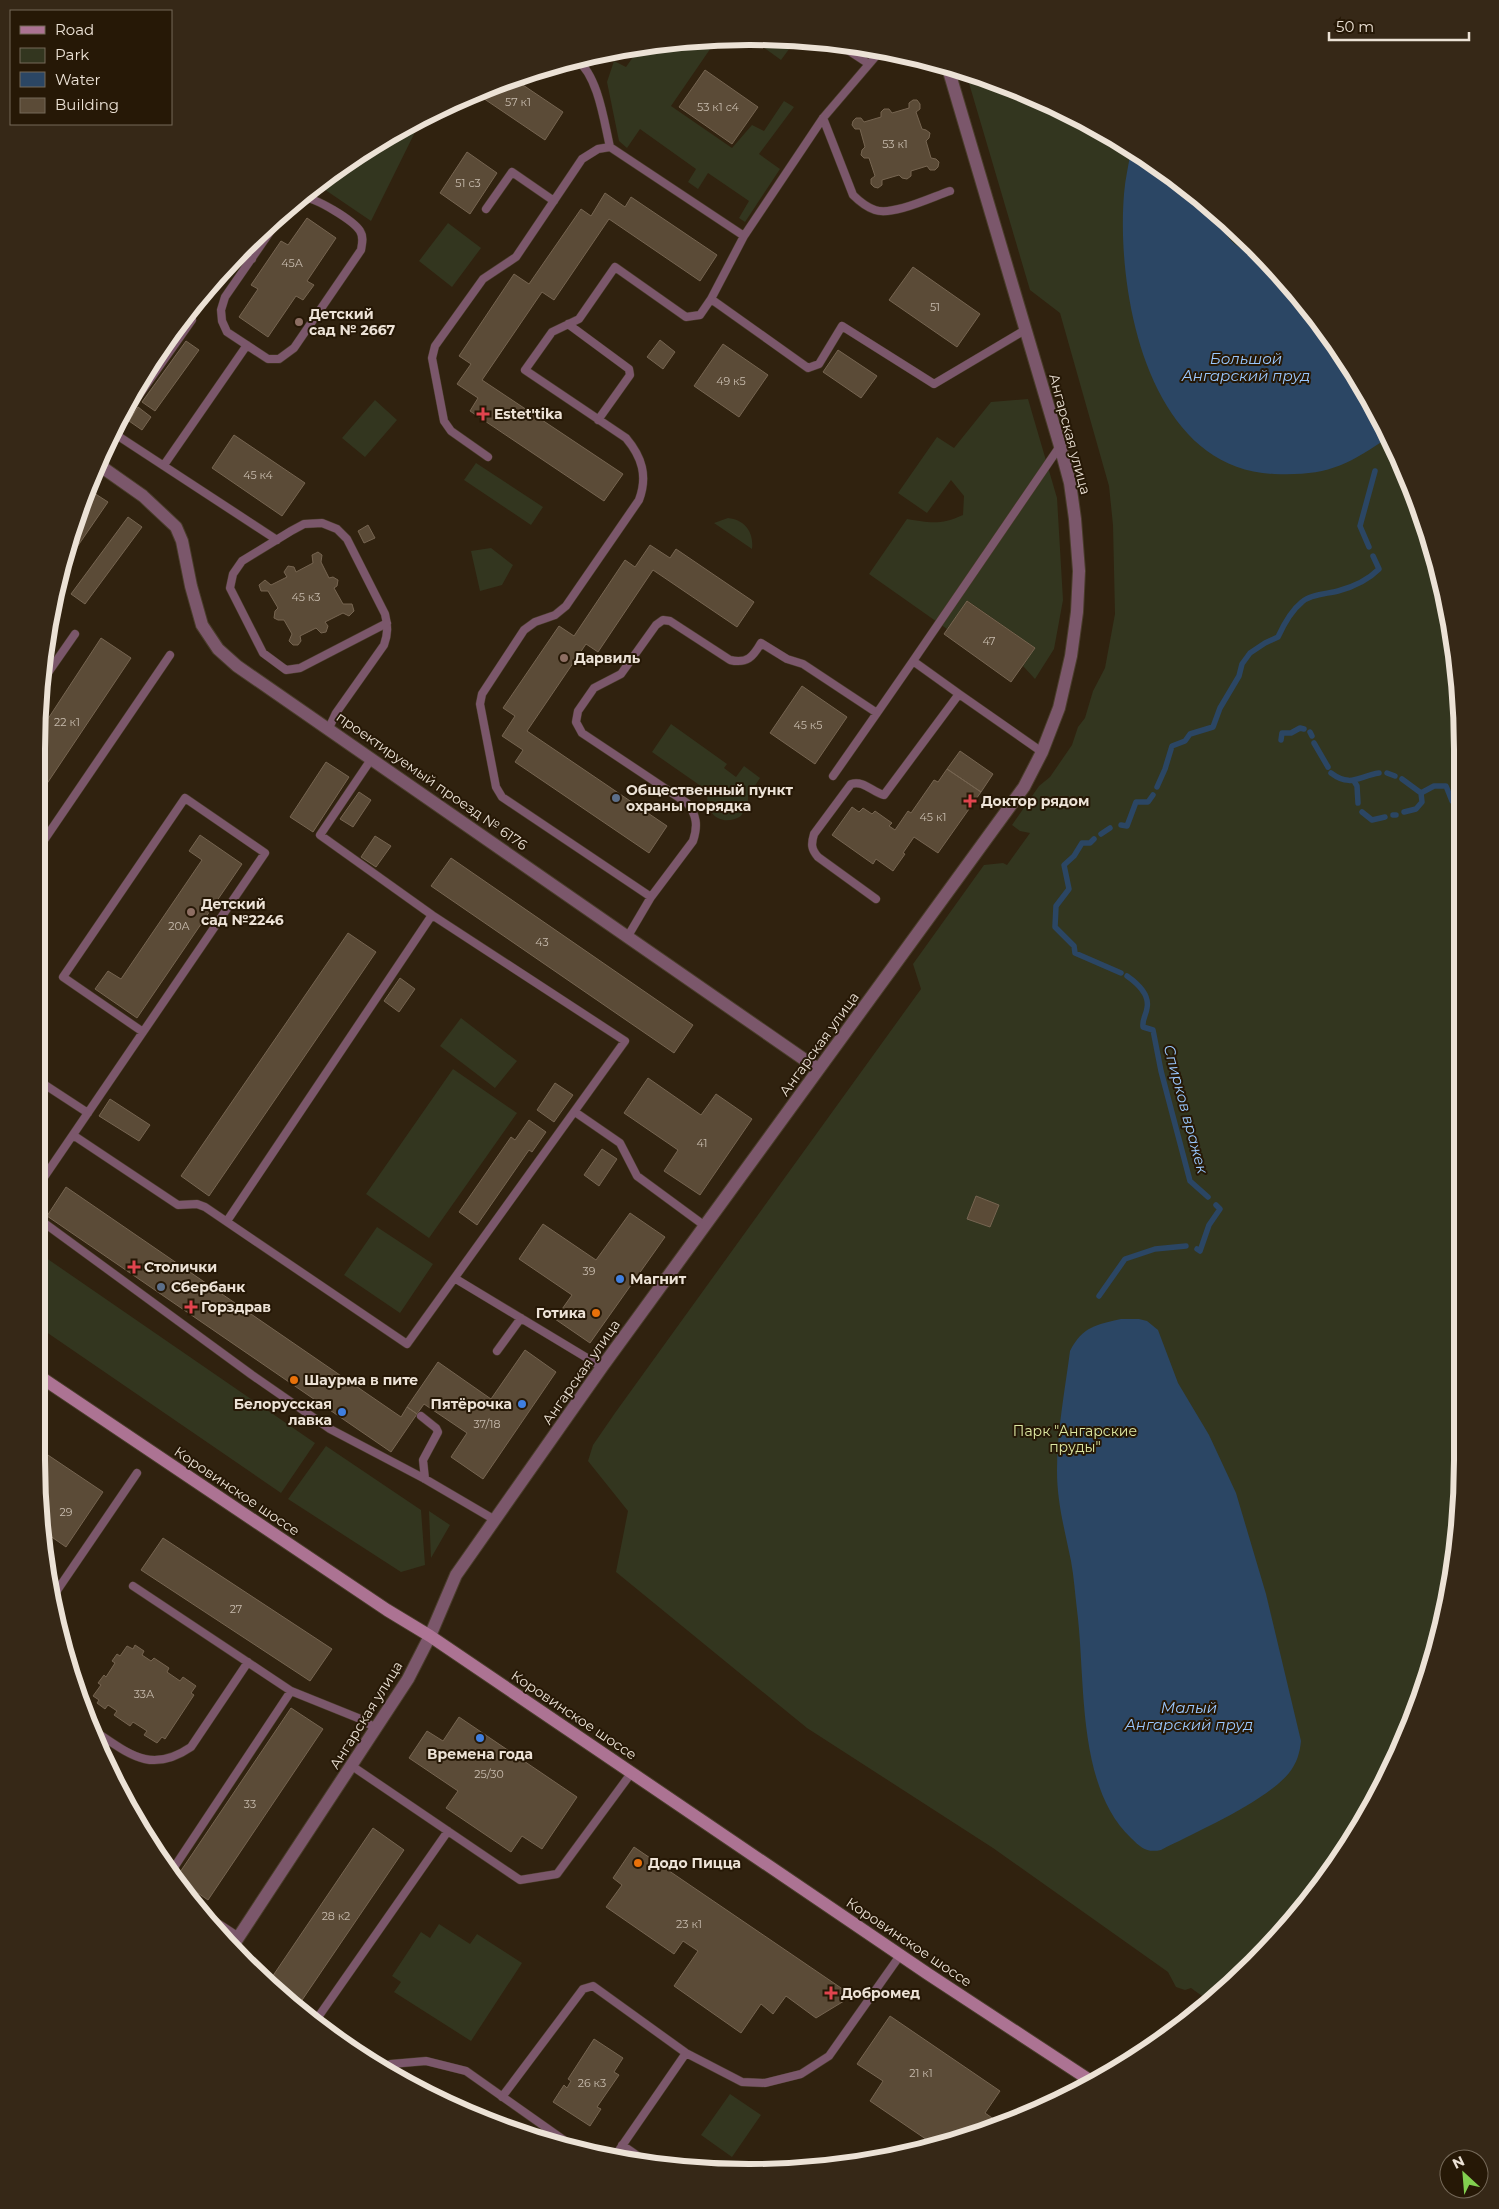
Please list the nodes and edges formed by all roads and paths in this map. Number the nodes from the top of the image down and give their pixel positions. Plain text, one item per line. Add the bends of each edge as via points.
1 (852, 53) edge
2 (875, 57) edge
3 (869, 64) junction
4 (583, 65) edge
5 (950, 74) edge
6 (823, 118) junction
7 (610, 147) junction
8 (950, 191) dead end
9 (311, 199) edge
10 (554, 201) junction
11 (486, 209) dead end
12 (268, 236) edge
13 (744, 236) junction
14 (247, 256) edge
15 (252, 259) junction
16 (711, 299) junction
17 (192, 320) dead end
18 (568, 324) junction
19 (1025, 330) junction
20 (247, 345) junction
21 (155, 372) edge
22 (598, 420) junction
23 (118, 438) edge
24 (1060, 446) junction
25 (488, 457) dead end
26 (164, 465) junction
27 (104, 469) edge
28 (277, 540) junction
29 (387, 623) junction
30 (75, 634) dead end
31 (170, 655) dead end
32 (913, 661) junction
33 (50, 670) edge
34 (959, 694) junction
35 (877, 713) junction
36 (329, 728) junction
37 (1042, 752) junction
38 (372, 758) junction
39 (833, 776) dead end
40 (45, 839) edge
41 (651, 896) junction
42 (876, 899) dead end
43 (432, 915) junction
44 (628, 936) junction
45 (143, 1032) junction
46 (818, 1069) junction
47 (45, 1085) edge
48 (575, 1112) junction
49 (88, 1113) junction
50 (73, 1135) junction
51 (45, 1176) edge
52 (227, 1221) junction
53 (45, 1224) edge
54 (705, 1226) junction
55 (456, 1279) junction
56 (520, 1318) junction
57 (498, 1351) dead end
58 (602, 1368) junction
59 (45, 1380) edge
60 (420, 1416) dead end
61 (137, 1473) dead end
62 (426, 1478) junction
63 (495, 1520) junction
64 (133, 1586) dead end
65 (58, 1590) edge
66 (430, 1636) junction
67 (248, 1662) junction
68 (291, 1691) junction
69 (376, 1728) junction
70 (102, 1736) edge
71 (352, 1766) junction
72 (632, 1772) junction
73 (448, 1831) junction
74 (174, 1865) edge
75 (236, 1941) edge
76 (901, 1954) junction
77 (319, 2016) edge
78 (686, 2053) junction
79 (389, 2065) edge
80 (1087, 2078) edge
81 (502, 2097) junction
82 (561, 2138) edge
83 (622, 2145) junction
84 (618, 2151) edge
85 (635, 2154) edge

1 - 3 lane
2 - 3 lane
3 - 6 lane
4 - 7 lane via 592,78
5 - 19 street, Ангарская улица
6 - 8 lane via 852,195 862,204 877,211 892,210
6 - 13 lane
7 - 10 lane via 598,148 582,159
7 - 13 lane
9 - 20 lane via 361,232 361,250 286,355 268,359
10 - 11 lane via 512,172
10 - 25 lane via 516,257 483,279 436,346 432,358 444,421 451,431
12 - 15 lane
13 - 16 lane
14 - 15 lane
15 - 20 lane via 225,297 221,310 227,332
16 - 18 lane via 700,315 686,317 614,267 579,319
16 - 19 lane via 808,368 819,364 842,326 934,384
17 - 21 lane
18 - 22 lane via 629,369 630,375
18 - 22 lane via 552,332 526,370
19 - 24 street, Ангарская улица
20 - 26 lane
22 - 41 lane via 626,438 638,452 644,470 644,487 639,500 566,606 556,615 535,622 524,630 482,694 480,704 496,787 502,796
23 - 26 lane
24 - 32 lane
24 - 37 street, Ангарская улица via 1070,483 1080,571 1071,656 1059,708
26 - 28 lane
27 - 36 street, проектируемый проезд № 6176 via 143,496 176,527 202,625 218,649 249,675
28 - 29 lane via 304,524 322,522 336,529 347,539
28 - 29 lane via 242,561 233,574 230,588 263,652 286,670 300,668
29 - 36 lane via 384,645
30 - 33 lane
31 - 40 lane
32 - 34 lane
32 - 35 lane
34 - 37 lane
34 - 42 lane via 884,796 864,784 851,784 814,834 812,850 818,858
35 - 39 lane
35 - 41 lane via 803,664 787,659 761,643 753,656 738,662 670,621 663,620 656,625 621,674 594,688 578,710 576,722 582,733 693,810 696,819 693,841
36 - 38 street, проектируемый проезд № 6176
37 - 46 street, Ангарская улица via 1024,787
38 - 43 lane via 320,835
38 - 44 street, проектируемый проезд № 6176
41 - 44 lane
43 - 48 lane via 626,1041
43 - 52 lane
44 - 46 street, проектируемый проезд № 6176
45 - 45 lane via 265,853 184,798 63,977
45 - 49 lane
46 - 54 street, Ангарская улица
47 - 49 lane
48 - 54 lane via 620,1143 637,1176
48 - 55 lane
49 - 50 lane
50 - 51 lane
50 - 52 lane via 178,1205 201,1205
52 - 55 lane via 407,1344
53 - 62 lane via 330,1429
54 - 58 street, Ангарская улица
55 - 56 lane
56 - 57 lane
56 - 58 lane
58 - 63 street, Ангарская улица
59 - 66 main road, Коровинское шоссе
60 - 62 lane via 438,1432 424,1460
61 - 65 lane
62 - 63 lane
63 - 66 street, Ангарская улица via 456,1575
64 - 67 lane
66 - 69 street, Ангарская улица via 408,1679
66 - 72 main road, Коровинское шоссе
67 - 68 lane
67 - 70 lane via 191,1747 177,1756 163,1761 147,1761 132,1756
68 - 69 lane
68 - 74 lane
69 - 71 street, Ангарская улица
71 - 73 lane
71 - 75 street, Ангарская улица
72 - 73 lane via 557,1874 520,1880
72 - 76 main road, Коровинское шоссе
73 - 77 lane
76 - 78 lane via 829,2056 801,2074 765,2083 742,2082
76 - 80 main road, Коровинское шоссе
78 - 81 lane via 593,1986 584,1989
78 - 83 lane
79 - 81 lane via 426,2061 466,2071
81 - 82 lane
83 - 84 lane
83 - 85 lane

